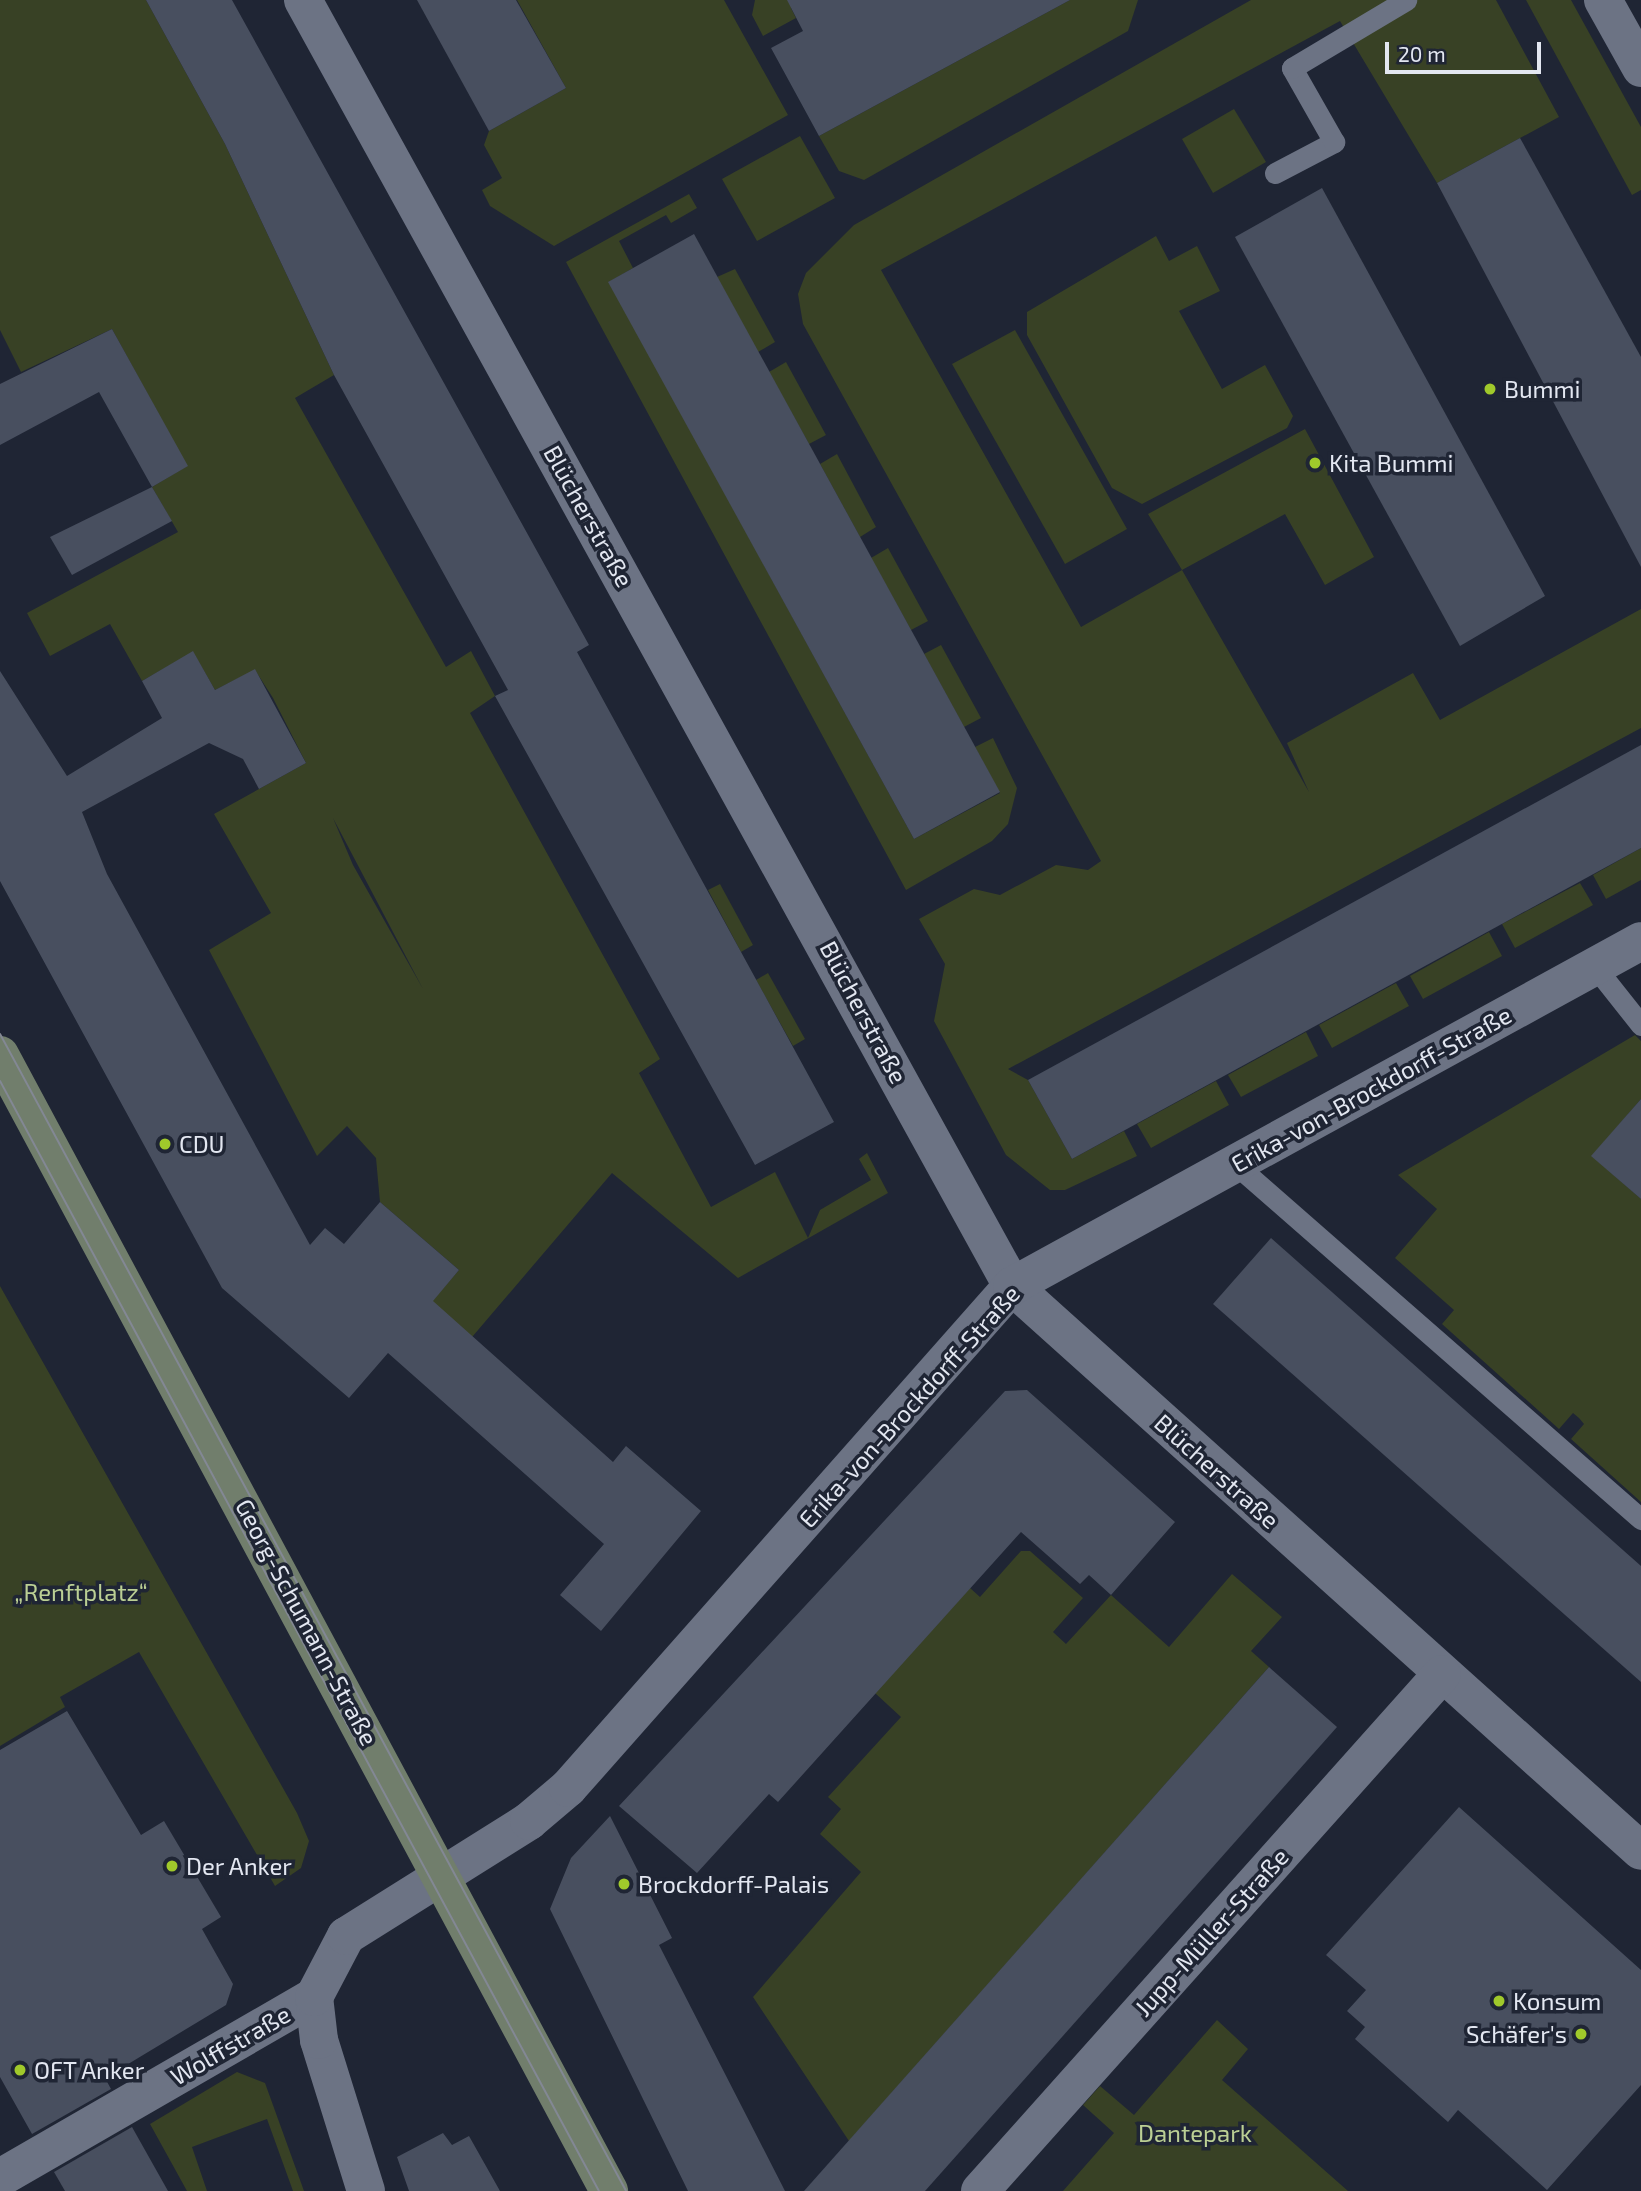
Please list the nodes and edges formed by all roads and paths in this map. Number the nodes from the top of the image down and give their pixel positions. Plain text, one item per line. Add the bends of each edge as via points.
1 (303, 0) edge
2 (1406, 0) edge
3 (1603, 0) edge
4 (1641, 68) edge
5 (1275, 173) dead end
6 (1641, 941) edge
7 (1595, 967) junction
8 (1641, 1025) edge
9 (0, 1055) edge
10 (1234, 1163) junction
11 (1012, 1286) junction
12 (1641, 1519) edge
13 (1442, 1674) junction
14 (1641, 1851) edge
15 (442, 1872) junction
16 (314, 1997) junction
17 (0, 2178) edge
18 (366, 2191) edge
19 (609, 2191) edge
20 (980, 2191) edge

1 - 11 street, Blücherstraße
2 - 5 lane via 1292,68 1334,142
3 - 4 street
6 - 7 street, Erika-von-Brockdorff-Straße
7 - 8 lane
7 - 10 street, Erika-von-Brockdorff-Straße
9 - 15 main road, Georg-Schumann-Straße
10 - 11 street, Erika-von-Brockdorff-Straße
10 - 12 lane
11 - 13 street, Blücherstraße
11 - 15 street, Erika-von-Brockdorff-Straße via 568,1788 529,1821
13 - 14 street, Blücherstraße
13 - 20 street, Jupp-Müller-Straße
15 - 16 street, Erika-von-Brockdorff-Straße via 346,1936
15 - 19 main road, Georg-Schumann-Straße
16 - 17 street, Wolffstraße
16 - 18 street via 319,2040

